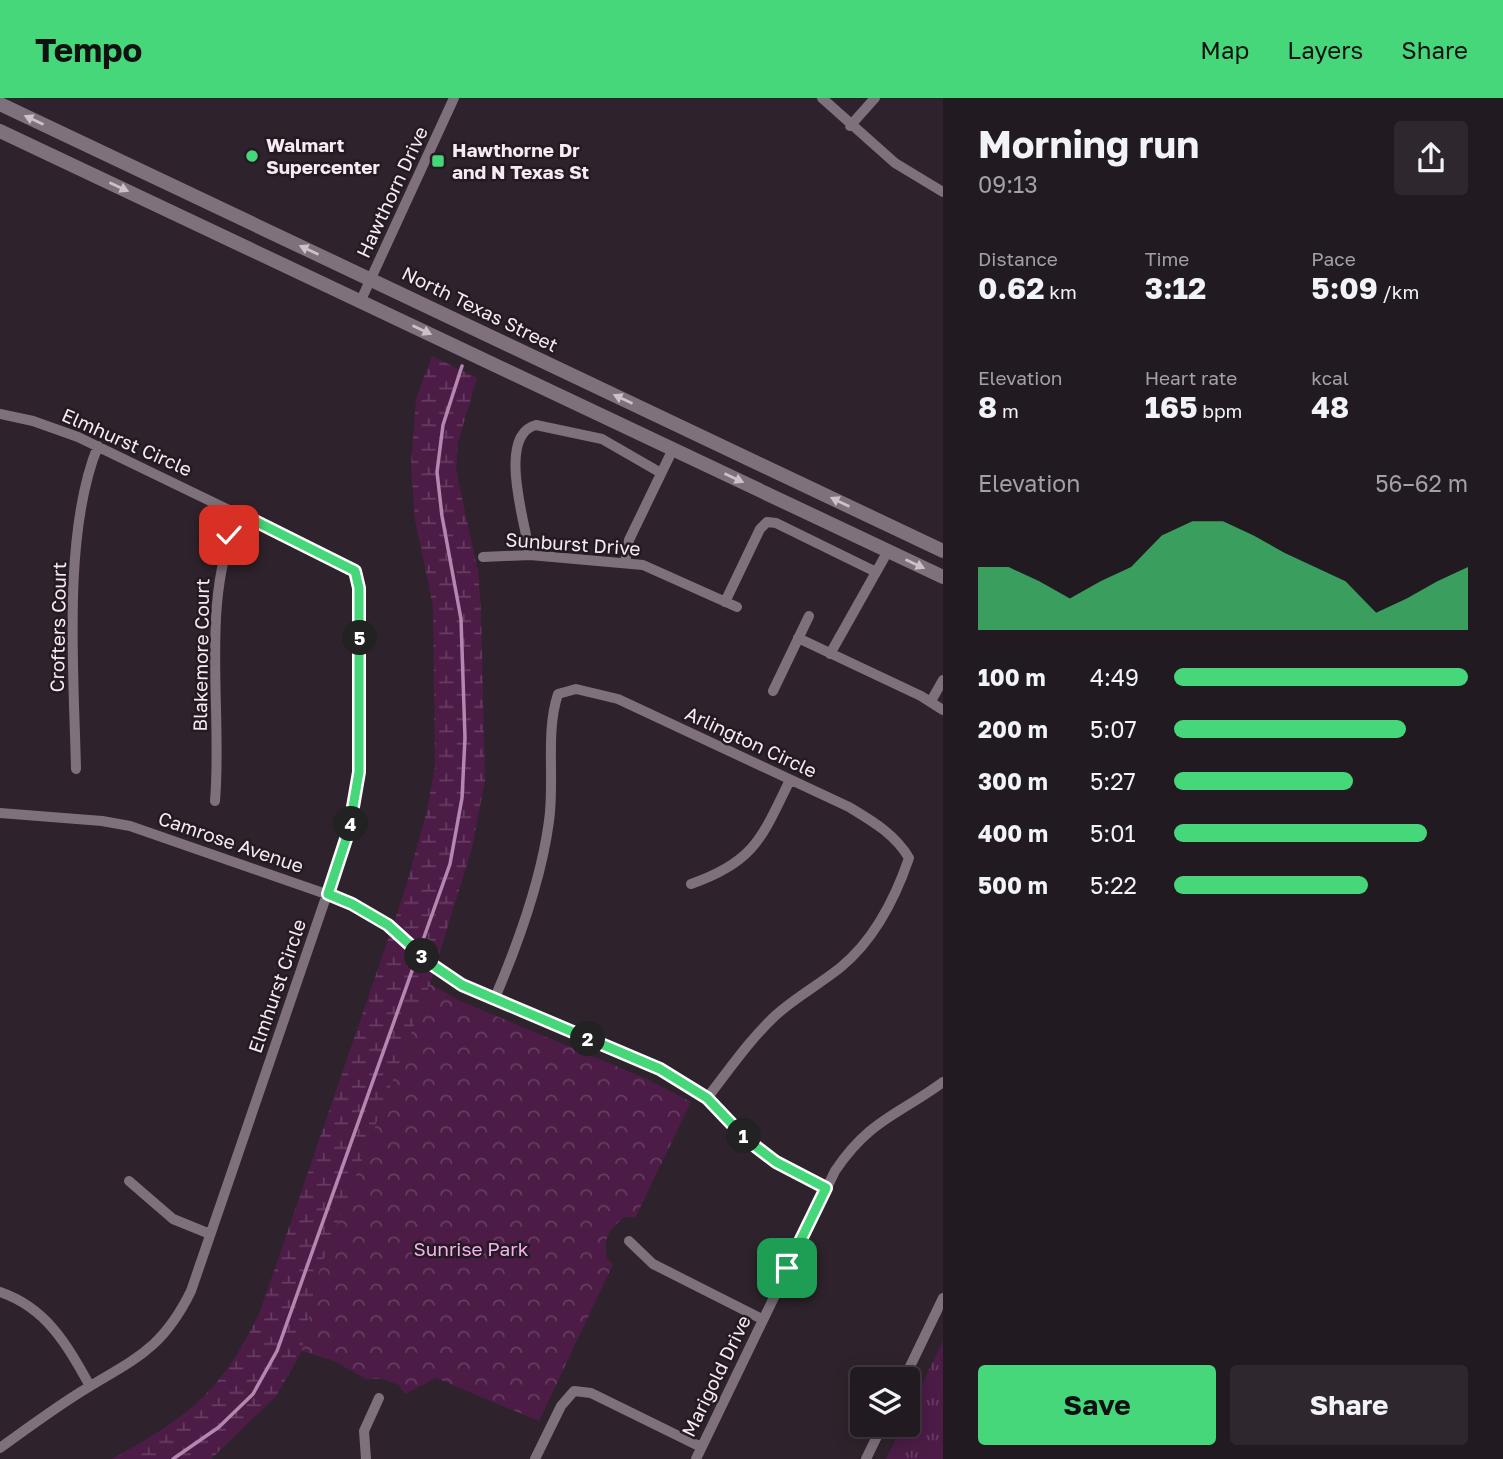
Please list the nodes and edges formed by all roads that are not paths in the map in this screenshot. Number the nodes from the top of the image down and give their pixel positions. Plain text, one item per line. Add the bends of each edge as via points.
1 (454, 98) edge
2 (822, 98) edge
3 (876, 98) edge
4 (0, 104) edge
5 (850, 125) junction
6 (0, 131) edge
7 (943, 192) edge
8 (371, 279) junction
9 (361, 300) junction
10 (0, 414) edge
11 (98, 446) junction
12 (673, 449) junction
13 (661, 473) junction
14 (239, 513) junction
15 (888, 551) junction
16 (943, 551) edge
17 (530, 555) junction
18 (483, 557) dead end
19 (625, 563) junction
20 (874, 571) junction
21 (943, 578) edge
22 (725, 602) junction
23 (737, 607) dead end
24 (809, 616) dead end
25 (798, 638) junction
26 (830, 654) junction
27 (943, 680) edge
28 (773, 691) dead end
29 (931, 701) junction
30 (943, 710) edge
31 (76, 769) dead end
32 (790, 779) junction
33 (215, 801) dead end
34 (0, 813) edge
35 (691, 884) dead end
36 (328, 894) junction
37 (494, 1000) junction
38 (943, 1082) edge
39 (707, 1098) junction
40 (129, 1181) dead end
41 (826, 1188) junction
42 (210, 1234) junction
43 (629, 1241) dead end
44 (0, 1292) edge
45 (943, 1298) edge
46 (762, 1319) junction
47 (910, 1367) edge
48 (90, 1386) junction
49 (379, 1398) dead end
50 (877, 1437) edge
51 (701, 1447) junction
52 (0, 1448) edge
53 (366, 1459) edge
54 (535, 1459) edge
55 (696, 1459) edge
56 (866, 1459) edge

1 - 8 street, Hawthorn Drive
2 - 5 street
3 - 5 street
8 -> 4 main road, North Texas Street
5 - 7 street via 895,163
6 -> 9 main road
8 - 9 street, Hawthorn Drive
16 -> 8 main road, North Texas Street
9 -> 12 main road
10 - 11 street, Elmhurst Circle via 59,429
11 - 14 street, Elmhurst Circle
11 - 31 street, Crofters Court via 85,486 74,578
12 - 13 street
12 -> 15 main road
13 - 17 street via 602,439 536,425 526,427 520,436 515,477
13 - 19 street via 629,540
14 - 33 street, Blakemore Court via 220,570 217,604
14 - 36 street, Elmhurst Circle via 355,571 359,588 359,772 349,830
15 - 20 street
15 -> 21 main road
17 - 18 street, Sunburst Drive
17 - 19 street, Sunburst Drive
19 - 22 street, Sunburst Drive via 652,568
20 - 22 street via 767,522
20 - 26 street
22 - 23 street, Sunburst Drive
24 - 25 street
25 - 26 street
25 - 28 street
26 - 29 street
27 - 29 street
29 - 30 street
32 - 35 street via 756,844 723,873
32 - 37 street, Arlington Circle via 618,699 576,689 558,694 552,712 553,778 541,860
32 - 39 street, Arlington Circle via 874,822 909,858 881,921 864,944 776,1015
34 - 36 street, Camrose Avenue via 130,826
36 - 37 street, Camrose Avenue via 394,930 431,964
36 - 42 street, Elmhurst Circle
37 - 39 street, Camrose Avenue via 660,1069
38 - 41 street, Marigold Drive via 862,1136
39 - 41 street, Camrose Avenue via 747,1140 776,1162
40 - 42 street via 173,1219
41 - 46 street, Marigold Drive
42 - 48 street, Elmhurst Circle via 191,1291 166,1334 145,1354
43 - 46 street via 653,1264
44 - 48 street via 34,1308 51,1323
45 - 47 street
46 - 51 street, Marigold Drive
48 - 52 street, Elmhurst Circle
49 - 53 street via 364,1431
50 - 56 street
51 - 54 street via 591,1393 574,1391 561,1406
51 - 55 street, Marigold Drive

